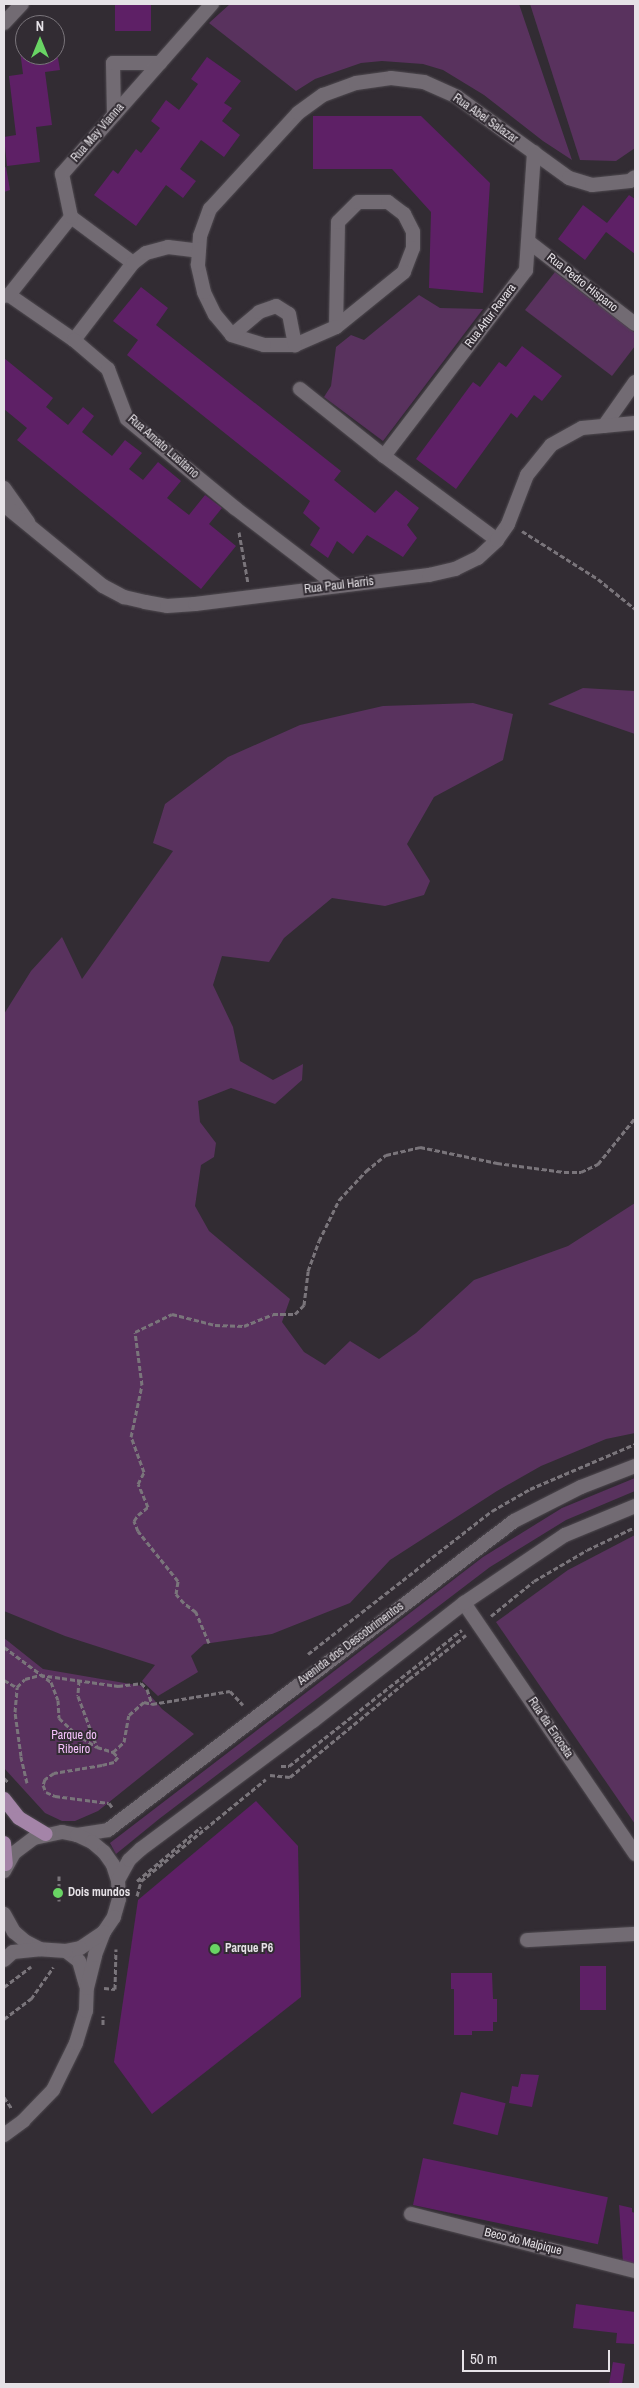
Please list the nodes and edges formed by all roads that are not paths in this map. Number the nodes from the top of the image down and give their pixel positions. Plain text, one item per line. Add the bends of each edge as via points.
1 (22, 4) edge
2 (212, 4) edge
3 (4, 23) edge
4 (160, 63) junction
5 (114, 115) junction
6 (534, 152) junction
7 (635, 177) edge
8 (71, 217) junction
9 (529, 242) junction
10 (199, 251) junction
11 (133, 262) junction
12 (6, 296) edge
13 (635, 324) edge
14 (336, 327) junction
15 (232, 335) junction
16 (74, 340) junction
17 (295, 344) junction
18 (635, 382) edge
19 (300, 389) dead end
20 (635, 423) edge
21 (604, 426) junction
22 (384, 456) junction
23 (4, 488) edge
24 (4, 505) edge
25 (33, 529) junction
26 (497, 540) junction
27 (337, 586) junction
28 (635, 1466) edge
29 (635, 1506) edge
30 (464, 1603) junction
31 (4, 1799) edge
32 (46, 1834) junction
33 (77, 1835) junction
34 (4, 1843) edge
35 (635, 1854) edge
36 (5, 1867) edge
37 (124, 1883) junction
38 (4, 1914) edge
39 (104, 1932) junction
40 (635, 1934) edge
41 (526, 1940) dead end
42 (40, 1949) junction
43 (66, 1951) junction
44 (4, 1960) edge
45 (87, 1988) junction
46 (4, 2135) edge
47 (411, 2214) dead end
48 (635, 2271) edge

1 - 3 street
2 - 4 street, Rua May Vianna
4 - 5 street, Rua May Vianna
4 - 5 street via 113,63
5 - 8 street, Rua May Vianna via 62,174
6 - 7 street, Rua Abel Salazar via 569,178 592,185
6 - 9 street, Rua Artur Ravara
6 - 10 street, Rua Abel Salazar via 457,97 424,82 392,78 356,82 324,95 291,120 210,209 200,236
8 - 11 street
8 - 12 street
9 - 13 street, Rua Pedro Hispano
9 - 22 street, Rua Artur Ravara via 526,270
10 - 11 street via 168,248 146,253
10 - 15 street, Rua Abel Salazar via 198,265 204,292 215,315
11 - 16 street
12 - 16 street, Rua Amato Lusitano
14 - 14 street via 404,272 413,248 413,232 404,214 388,202 358,202 338,222
14 - 17 street
15 - 17 street via 264,345
15 - 17 street via 259,312 276,306 289,314
16 - 27 street, Rua Amato Lusitano via 108,369 128,419 235,508
18 - 21 street
19 - 22 street
20 - 21 street, Rua Paul Harris
21 - 26 street, Rua Paul Harris via 582,428 551,445 527,474 508,524
22 - 26 street
23 - 25 street
24 - 25 street, Rua Paul Harris
25 - 27 street, Rua Paul Harris via 103,586 124,597 167,606
26 - 27 street, Rua Paul Harris via 478,558 455,569 429,576
28 - 33 street, Avenida dos Descobrimentos via 582,1487 514,1521 108,1830
29 - 30 street via 565,1535
30 - 35 street, Rua da Encosta
30 - 37 street via 313,1721 140,1849 129,1860
31 - 32 main road via 19,1818
32 - 33 street via 62,1832
32 - 36 street via 23,1844
33 - 37 street via 104,1852
34 - 36 main road
37 - 39 street via 114,1917
38 - 42 street via 14,1932
39 - 43 street via 80,1948
39 - 45 street
40 - 41 street
42 - 43 street
42 - 44 street via 13,1952
43 - 45 street via 83,1968
45 - 46 street via 84,2019 53,2090 23,2121
47 - 48 street, Beco do Malpique

